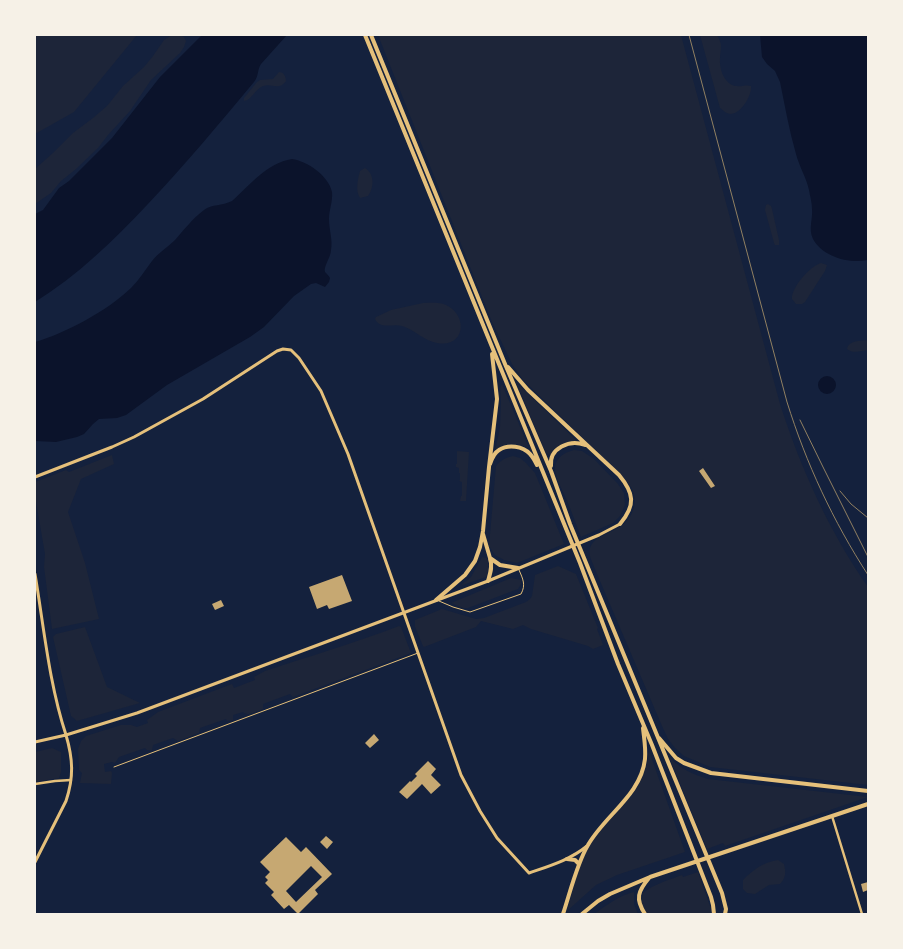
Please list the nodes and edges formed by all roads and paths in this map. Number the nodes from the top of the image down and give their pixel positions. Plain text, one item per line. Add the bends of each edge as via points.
1 (365, 35) edge
2 (372, 35) edge
3 (492, 349) junction
4 (505, 364) junction
5 (589, 447) junction
6 (488, 466) junction
7 (551, 471) junction
8 (543, 475) junction
9 (35, 477) edge
10 (620, 524) joint
11 (483, 531) junction
12 (490, 558) junction
13 (518, 568) junction
14 (35, 574) edge
15 (488, 581) junction
16 (436, 600) junction
17 (404, 612) junction
18 (418, 653) junction
19 (642, 720) junction
20 (654, 730) junction
21 (66, 735) junction
22 (35, 742) edge
23 (114, 767) dead end
24 (71, 780) junction
25 (35, 784) edge
26 (868, 791) edge
27 (868, 804) edge
28 (832, 816) junction
29 (695, 826) junction
30 (684, 830) junction
31 (587, 845) junction
32 (567, 859) junction
33 (35, 862) edge
34 (579, 864) junction
35 (650, 877) junction
36 (563, 914) edge
37 (582, 914) edge
38 (644, 914) edge
39 (714, 914) edge
40 (725, 914) edge
41 (862, 914) edge

1 - 3 main road
2 - 4 main road
3 - 6 main road via 497,399
3 - 8 main road
4 - 5 main road
4 - 7 main road
5 - 7 main road via 574,442 558,449 550,462
5 - 10 main road via 619,475 630,491 630,509
6 - 8 main road via 494,454 512,446 530,454
6 - 11 main road
7 - 20 main road
8 - 19 main road
9 - 17 street via 134,437 203,399 277,351 291,350 322,391
10 - 13 street
11 - 12 main road
11 - 16 main road via 475,561 466,575
12 - 13 main road via 500,565
12 - 15 main road
13 - 15 street
13 - 16 lane via 524,585 521,594 470,612
14 - 21 street via 51,671
15 - 16 street
16 - 17 street
17 - 18 street
17 - 21 street via 138,713
18 - 23 lane
18 - 32 street via 461,774 498,838 529,873
19 - 30 main road
19 - 31 main road via 645,744 642,774
20 - 26 main road via 676,758 711,773
20 - 29 main road
21 - 22 street
21 - 24 street via 71,752
24 - 25 street
24 - 33 street via 66,801
27 - 28 main road
28 - 35 main road
28 - 41 street
29 - 30 main road
29 - 40 main road via 722,893
30 - 39 main road via 711,897
31 - 32 street
31 - 34 main road
32 - 34 main road
34 - 36 main road
35 - 37 main road via 610,894
35 - 38 main road via 639,893

